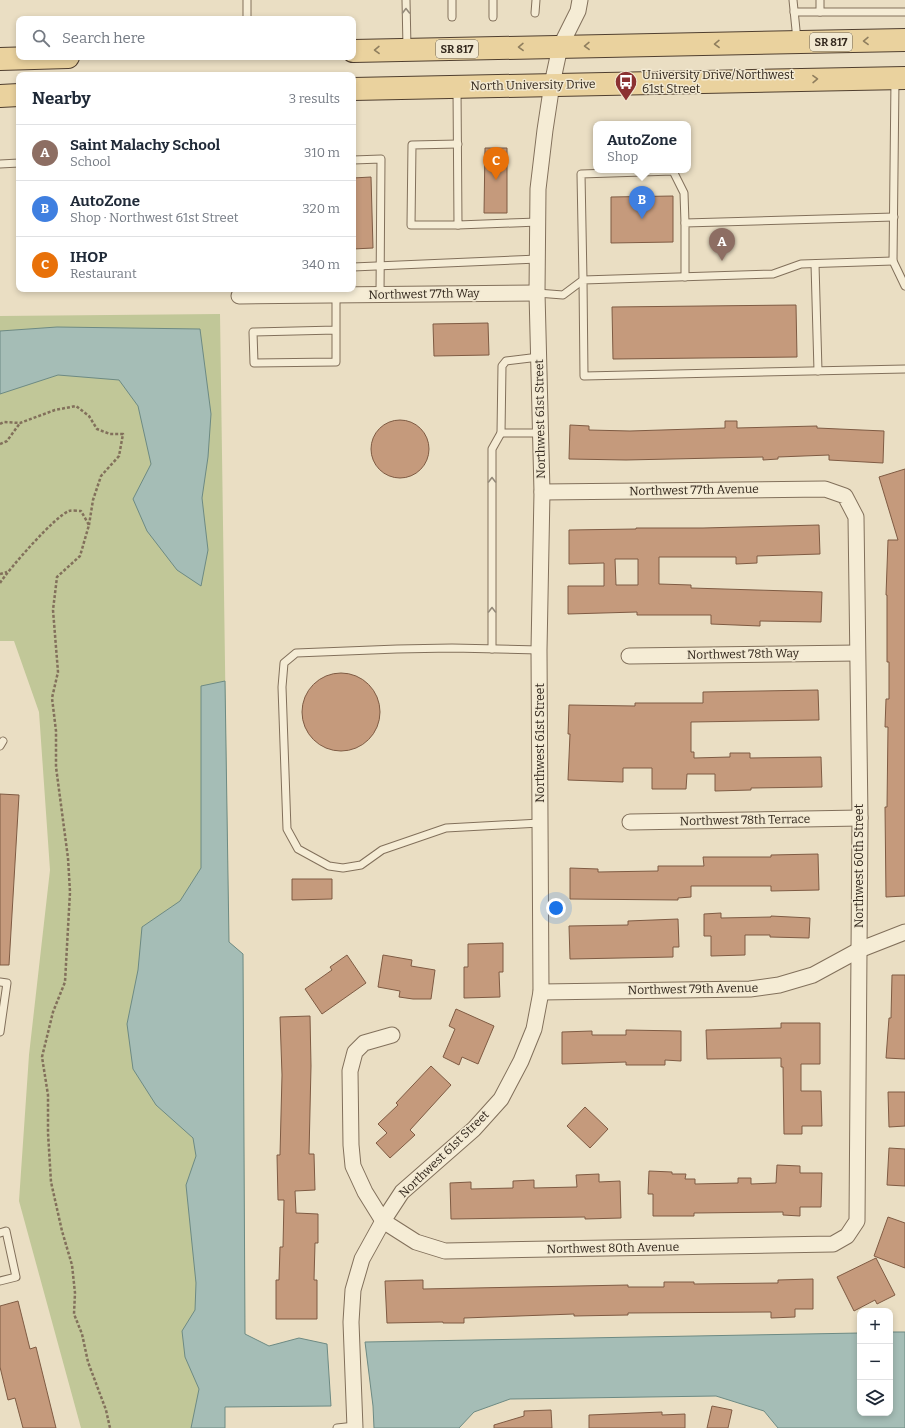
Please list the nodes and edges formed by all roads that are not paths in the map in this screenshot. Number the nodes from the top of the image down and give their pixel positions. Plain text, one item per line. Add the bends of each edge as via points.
1 (246, 0) edge
2 (406, 0) edge
3 (452, 0) edge
4 (493, 0) edge
5 (536, 0) edge
6 (580, 0) edge
7 (793, 0) edge
8 (820, 0) edge
9 (794, 12) junction
10 (820, 12) junction
11 (905, 12) edge
12 (535, 13) dead end
13 (247, 16) edge
14 (452, 16) dead end
15 (493, 17) dead end
16 (905, 40) edge
17 (797, 42) junction
18 (560, 47) junction
19 (407, 49) junction
20 (356, 51) edge
21 (0, 59) edge
22 (16, 59) edge
23 (900, 78) edge
24 (552, 84) junction
25 (457, 86) junction
26 (356, 89) edge
27 (16, 95) edge
28 (0, 96) edge
29 (458, 144) junction
30 (356, 160) edge
31 (0, 164) edge
32 (16, 164) edge
33 (612, 173) edge
34 (674, 173) edge
35 (894, 217) junction
36 (538, 222) junction
37 (686, 223) junction
38 (458, 225) junction
39 (538, 259) junction
40 (893, 261) junction
41 (815, 264) junction
42 (380, 266) junction
43 (356, 267) edge
44 (685, 277) junction
45 (583, 280) junction
46 (905, 286) edge
47 (537, 293) junction
48 (336, 295) junction
49 (380, 295) junction
50 (239, 296) dead end
51 (336, 330) junction
52 (539, 357) junction
53 (905, 369) edge
54 (818, 371) junction
55 (501, 433) junction
56 (540, 433) junction
57 (542, 492) junction
58 (845, 496) joint
59 (492, 649) junction
60 (539, 650) junction
61 (857, 652) junction
62 (629, 656) dead end
63 (860, 818) junction
64 (630, 822) dead end
65 (540, 823) junction
66 (905, 932) edge
67 (858, 950) junction
68 (0, 982) edge
69 (541, 992) junction
70 (0, 1032) edge
71 (392, 1035) dead end
72 (384, 1220) junction
73 (0, 1233) edge
74 (847, 1236) joint
75 (0, 1280) edge
76 (355, 1427) edge
77 (337, 1428) edge

1 - 13 lane
19 -> 2 lane
3 - 14 lane
4 - 15 lane
5 - 12 lane
6 - 18 street, Northwest 61st Street via 578,11
7 - 9 lane
8 - 10 lane
9 - 10 lane
9 - 17 lane
10 - 11 lane
16 -> 17 main road, SR 817
17 -> 18 main road, SR 817
18 -> 19 main road, SR 817
18 - 24 street, Northwest 61st Street
19 -> 20 main road, SR 817
21 - 22 main road
24 -> 23 main road, North University Drive
23 - 35 lane
24 - 25 main road, North University Drive
24 - 36 street, Northwest 61st Street via 538,189
25 - 26 main road, North University Drive
25 - 29 lane
27 - 28 main road
29 - 38 lane
29 - 38 lane via 412,145 411,225
30 - 42 lane via 381,159
31 - 32 lane
33 - 45 lane via 581,174
34 - 37 lane via 684,193
35 - 37 lane
35 - 40 lane
36 - 38 lane
36 - 39 street, Northwest 61st Street
37 - 44 lane
39 - 42 lane
39 - 47 street, Northwest 61st Street
40 - 41 lane
40 - 46 lane
41 - 44 lane via 801,264 773,274
41 - 54 lane
42 - 43 lane
42 - 49 lane
44 - 45 lane
45 - 47 lane via 563,295
45 - 54 lane via 584,376
47 - 49 street, Northwest 77th Way
47 - 52 street, Northwest 61st Street
48 - 49 street, Northwest 77th Way
48 - 50 street, Northwest 77th Way
48 - 51 lane
51 - 51 lane via 336,362 254,363 253,332
52 - 55 lane via 506,361 502,366
52 - 56 street, Northwest 61st Street
53 - 54 lane
55 - 56 lane
59 -> 55 lane via 492,448
56 - 57 street, Northwest 61st Street
57 - 58 street, Northwest 77th Avenue via 825,489
57 - 60 street, Northwest 61st Street
58 - 61 street, Northwest 60th Street via 856,516
59 - 60 lane
59 - 65 lane via 296,653 284,663 282,686 287,829 298,849 329,866 343,868 361,865 382,850 446,828
60 - 65 street, Northwest 61st Street
61 - 62 street, Northwest 78th Way
61 - 63 street, Northwest 60th Street
63 - 64 street, Northwest 78th Terrace
63 - 67 street, Northwest 60th Street
65 - 69 street, Northwest 61st Street
66 - 67 street, Northwest 79th Avenue
67 - 69 street, Northwest 79th Avenue via 813,975 750,990
67 - 74 street, Northwest 60th Street via 857,1220
68 - 70 lane via 7,983
69 - 72 street, Northwest 61st Street via 534,1029 501,1099 474,1129 402,1192
71 - 72 street via 364,1043 355,1052 350,1071 351,1145 354,1166 365,1192
72 - 74 street, Northwest 80th Avenue via 416,1242 445,1251 833,1244
72 - 76 street, Northwest 61st Street via 362,1259 354,1290 351,1322
73 - 75 lane via 6,1231 16,1277
76 - 77 lane

